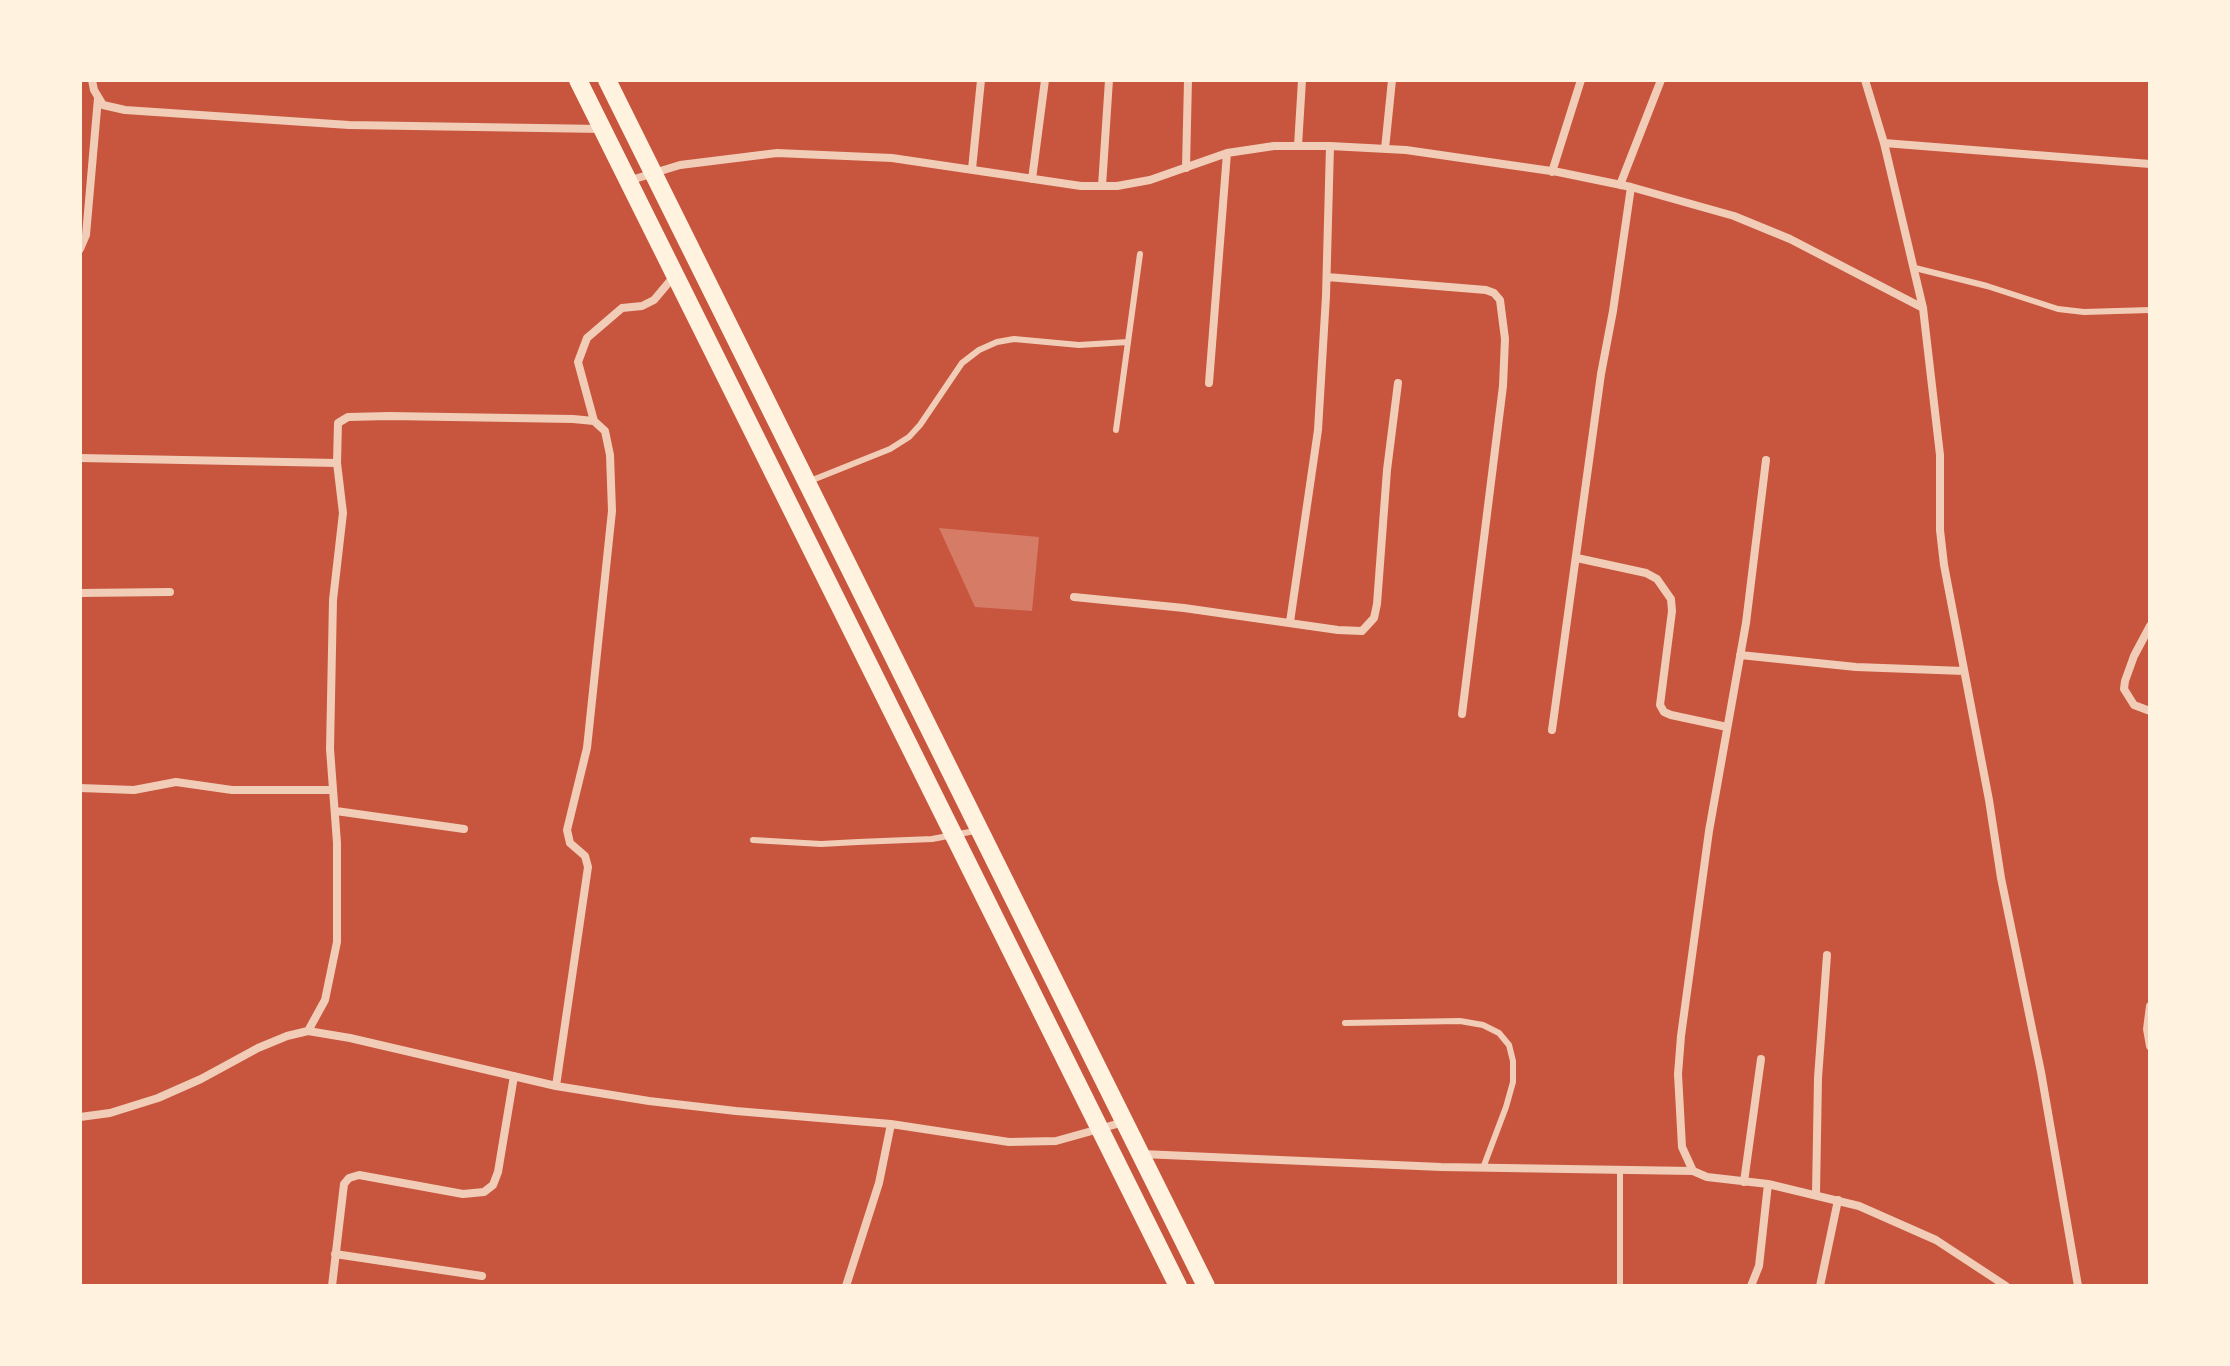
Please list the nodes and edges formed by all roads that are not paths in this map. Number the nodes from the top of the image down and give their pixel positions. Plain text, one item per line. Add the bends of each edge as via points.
1 (92, 80) edge
2 (578, 80) edge
3 (607, 80) edge
4 (981, 80) edge
5 (1045, 80) edge
6 (1109, 80) edge
7 (1188, 80) edge
8 (1302, 80) edge
9 (1392, 80) edge
10 (1581, 80) edge
11 (1661, 80) edge
12 (1865, 80) edge
13 (98, 98) junction
14 (603, 129) junction
15 (1884, 143) junction
16 (1298, 146) junction
17 (1330, 146) junction
18 (1385, 149) junction
19 (1227, 153) junction
20 (2150, 164) edge
21 (1186, 168) junction
22 (972, 169) junction
23 (1552, 172) junction
24 (654, 173) junction
25 (1032, 179) junction
26 (628, 181) junction
27 (1620, 185) junction
28 (1102, 186) junction
29 (1631, 187) junction
30 (80, 249) edge
31 (1140, 254) dead end
32 (1915, 268) junction
33 (675, 275) junction
34 (1327, 277) junction
35 (1923, 308) junction
36 (2150, 310) edge
37 (1128, 342) junction
38 (1209, 383) dead end
39 (1398, 383) dead end
40 (594, 421) junction
41 (1116, 430) dead end
42 (80, 458) edge
43 (1766, 460) dead end
44 (337, 463) junction
45 (807, 482) junction
46 (1577, 558) junction
47 (170, 592) dead end
48 (80, 593) edge
49 (1074, 597) dead end
50 (1290, 622) junction
51 (2150, 626) edge
52 (1740, 655) junction
53 (1964, 671) junction
54 (2150, 711) edge
55 (1462, 714) dead end
56 (1727, 727) junction
57 (1552, 730) dead end
58 (80, 788) edge
59 (333, 790) junction
60 (336, 811) junction
61 (464, 829) dead end
62 (979, 830) junction
63 (954, 836) junction
64 (753, 840) dead end
65 (1827, 955) dead end
66 (2150, 1006) edge
67 (1345, 1023) dead end
68 (308, 1031) junction
69 (2150, 1046) edge
70 (1761, 1059) dead end
71 (514, 1076) junction
72 (556, 1086) junction
73 (80, 1117) edge
74 (1124, 1122) junction
75 (891, 1124) junction
76 (1099, 1129) junction
77 (1141, 1154) junction
78 (1483, 1168) junction
79 (1620, 1170) junction
80 (1693, 1171) junction
81 (1744, 1182) junction
82 (1768, 1184) junction
83 (1816, 1194) junction
84 (1838, 1200) junction
85 (335, 1254) junction
86 (482, 1276) dead end
87 (332, 1286) edge
88 (846, 1286) edge
89 (1178, 1286) edge
90 (1206, 1286) edge
91 (1620, 1286) edge
92 (1751, 1286) edge
93 (1820, 1286) edge
94 (2006, 1286) edge
95 (2078, 1286) edge

1 - 13 street
2 - 14 highway
3 - 24 highway
4 - 22 street
5 - 25 street
6 - 28 street
7 - 21 street
8 - 16 street
9 - 18 street
10 - 23 street
11 - 27 street
12 - 15 street
13 - 14 street via 103,105 125,110 349,125
13 - 30 street via 86,235
14 - 26 highway
15 - 20 street
15 - 32 street
16 - 17 street
16 - 19 street
17 - 18 street
17 - 34 street
18 - 23 street
19 - 21 street
19 - 38 street
21 - 28 street via 1150,180
22 - 24 street via 892,158 777,153
22 - 25 street
23 - 27 street
24 - 26 street
24 - 45 highway
25 - 28 street
26 - 33 highway
27 - 29 street
29 - 35 street via 1748,222
29 - 46 street
31 - 37 lane
32 - 35 street
32 - 36 lane via 2058,309
33 - 40 street via 654,300 622,308 587,338 578,362
33 - 63 highway
34 - 50 street via 1318,430
34 - 55 street via 1486,290 1500,300 1503,386
35 - 53 street via 1940,455 1940,530
37 - 41 lane
37 - 45 lane via 997,342 962,363 909,437
39 - 50 street via 1374,618 1362,631 1352,632
40 - 44 street via 348,417 336,429
40 - 72 street via 608,443 612,511 587,748 567,830 588,867
42 - 44 street
43 - 52 street
44 - 59 street via 343,513 333,600
45 - 62 highway
46 - 56 street via 1657,579 1671,599 1672,611 1660,705 1671,715
46 - 57 street
47 - 48 street
49 - 50 street
51 - 54 street via 2124,689 2134,705
52 - 53 street
52 - 56 street
53 - 95 street
56 - 80 street via 1678,1074 1682,1147
58 - 59 street via 134,790 176,782 232,790
59 - 60 street
60 - 61 street
60 - 68 street via 337,942 325,1000
62 - 63 lane
62 - 74 highway
63 - 64 lane via 821,844
63 - 76 highway
65 - 83 street
66 - 69 street
67 - 78 lane via 1460,1021 1499,1033 1509,1045 1513,1082
68 - 71 street
68 - 73 street via 258,1048 158,1098
70 - 81 street
71 - 72 street
71 - 85 street via 493,1185 476,1195 372,1176 349,1178 341,1194
72 - 75 street via 736,1111
74 - 76 street
74 - 77 highway
75 - 76 street via 1022,1143 1056,1141
75 - 88 street via 879,1183
76 - 89 highway
77 - 78 street
77 - 90 highway
78 - 79 street
79 - 80 street
79 - 91 lane
80 - 81 street
81 - 82 street
82 - 83 street
82 - 92 street via 1759,1266
83 - 84 street
84 - 93 street
84 - 94 street via 1936,1240
85 - 86 street
85 - 87 street

